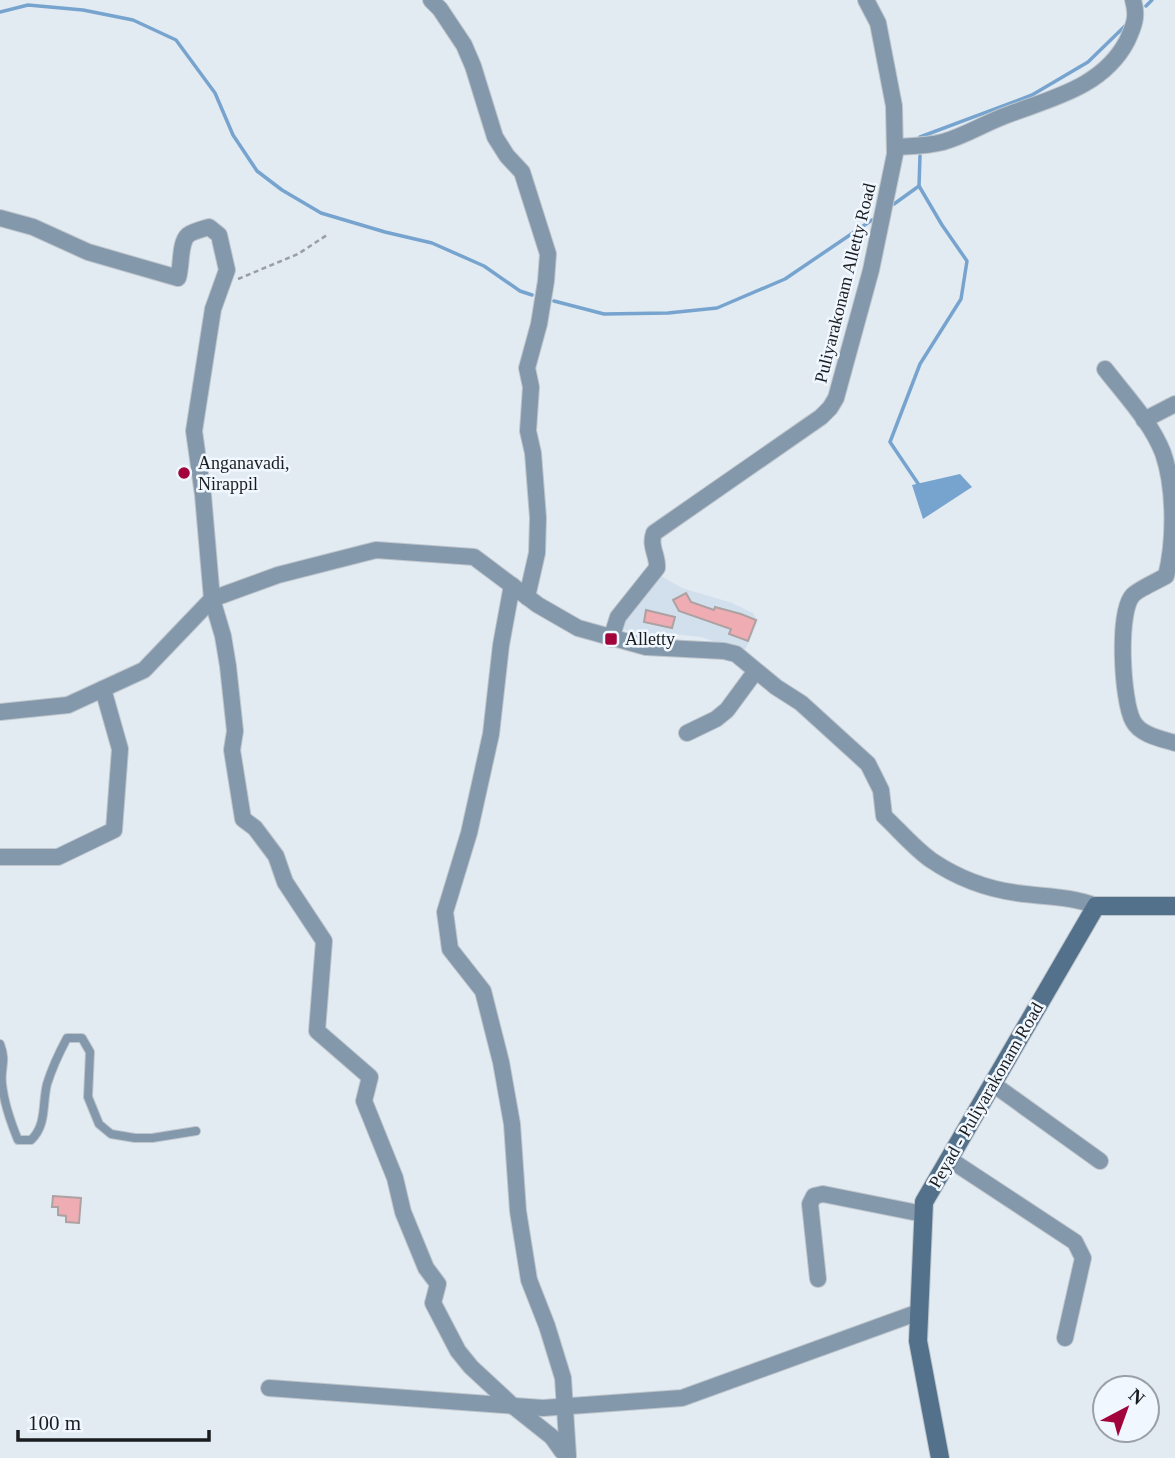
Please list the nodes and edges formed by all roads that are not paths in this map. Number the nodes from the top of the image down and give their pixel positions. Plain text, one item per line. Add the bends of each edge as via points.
1 (431, 0) edge
2 (866, 0) edge
3 (1133, 0) edge
4 (895, 147) junction
5 (0, 218) edge
6 (1105, 369) dead end
7 (1175, 404) edge
8 (1144, 420) junction
9 (512, 585) junction
10 (527, 597) junction
11 (212, 598) junction
12 (611, 639) junction
13 (755, 672) junction
14 (103, 689) junction
15 (0, 712) edge
16 (687, 733) dead end
17 (1175, 743) edge
18 (0, 857) edge
19 (1096, 905) junction
20 (1175, 906) edge
21 (0, 1044) edge
22 (992, 1084) junction
23 (196, 1131) dead end
24 (949, 1159) junction
25 (1100, 1161) dead end
26 (923, 1214) junction
27 (818, 1279) dead end
28 (919, 1312) junction
29 (1065, 1338) dead end
30 (269, 1388) dead end
31 (513, 1406) junction
32 (566, 1407) junction
33 (566, 1451) edge
34 (940, 1458) edge

1 - 10 street via 464,45 495,137 522,172 548,254 539,324 527,368 531,387 528,431 538,518 537,552
2 - 4 street, Puliyarakonam Alletty Road via 878,23 894,106
3 - 4 street via 1136,18 1124,47 1107,69 1089,81 943,142
4 - 12 street, Puliyarakonam Alletty Road via 871,270 834,403 731,482 654,533 651,545 657,568 618,617
5 - 11 street via 88,252 178,278 189,234 209,227 219,235 227,270 213,309 194,431
6 - 8 street
7 - 8 street
8 - 17 street via 1163,452 1168,472 1172,553 1166,576 1133,594 1122,654 1133,722 1147,734
9 - 10 street
9 - 11 street via 474,557 376,550 278,575
9 - 32 street via 491,734 445,912 450,949 483,991 492,1020 512,1124 529,1280 563,1378
10 - 12 street via 578,628
11 - 14 street via 144,670
11 - 31 street via 228,666 235,731 232,750 243,820 276,856 285,882 324,941 317,1031 370,1077 363,1101 395,1178 403,1212 426,1268 438,1284 433,1303 458,1351
12 - 13 street via 646,647 723,651 736,654
13 - 16 street via 727,710
13 - 19 street via 801,703 868,764 881,789 884,816 931,860 987,887 1077,898
14 - 15 street via 68,705
14 - 18 street via 120,748 114,830 58,857
19 - 20 main road
19 - 22 main road, Peyad - Puliyarakonam Road
21 - 23 lane via 5,1057 1,1082 18,1140 31,1140 40,1132 47,1085 67,1038 82,1038 90,1052 88,1097 99,1124 111,1134 152,1138
22 - 24 main road, Peyad - Puliyarakonam Road
22 - 25 street
24 - 26 main road, Peyad - Puliyarakonam Road via 924,1202
24 - 29 street via 1075,1242 1083,1258
26 - 27 street via 814,1196 810,1204
26 - 28 main road, Peyad - Puliyarakonam Road
28 - 32 street via 682,1398
28 - 34 main road, Peyad - Puliyarakonam Road via 918,1341
30 - 31 street
31 - 32 street
31 - 33 street
32 - 33 street

